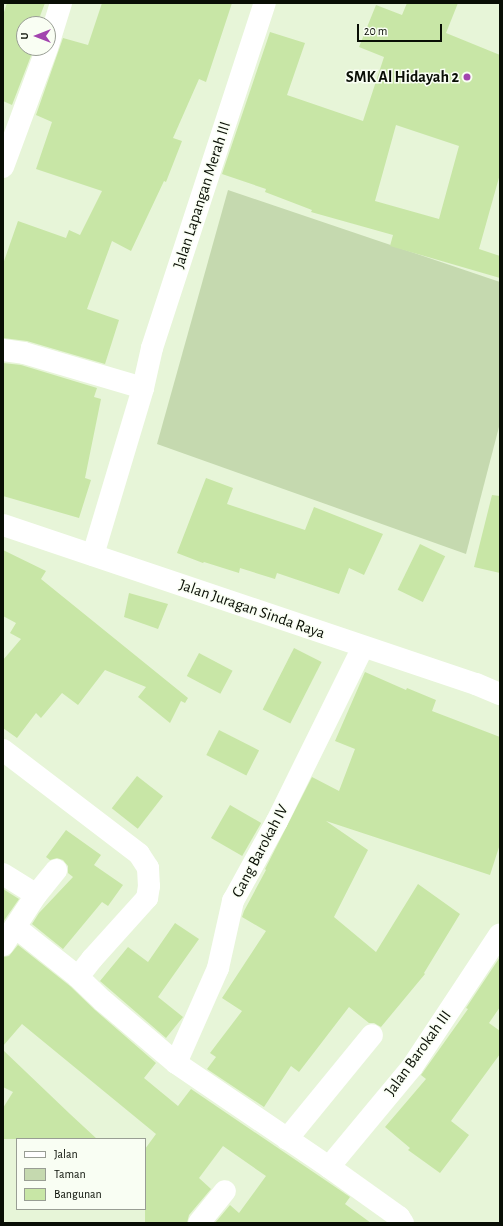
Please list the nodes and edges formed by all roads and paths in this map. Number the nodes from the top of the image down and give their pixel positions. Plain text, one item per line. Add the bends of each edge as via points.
1 (61, 3) edge
2 (265, 3) edge
3 (56, 19) edge
4 (44, 56) edge
5 (3, 167) edge
6 (3, 350) edge
7 (143, 388) junction
8 (3, 525) edge
9 (93, 555) junction
10 (363, 647) junction
11 (500, 694) edge
12 (3, 750) edge
13 (56, 870) dead end
14 (3, 874) edge
15 (36, 895) junction
16 (15, 927) junction
17 (500, 934) edge
18 (3, 945) edge
19 (78, 977) junction
20 (372, 1035) dead end
21 (176, 1063) junction
22 (287, 1139) junction
23 (329, 1167) junction
24 (226, 1191) dead end
25 (199, 1223) edge
26 (404, 1223) edge

1 - 3 street
2 - 7 street, Jalan Lapangan Merah III via 152,348
4 - 5 street
6 - 7 street via 24,353
7 - 9 street, Jalan Lapangan Merah III
8 - 9 street, Jalan Juragan Sinda Raya
9 - 10 street, Jalan Juragan Sinda Raya
10 - 11 street, Jalan Juragan Sinda Raya
10 - 21 street, Gang Barokah IV via 277,821 233,901 218,968
12 - 19 street via 139,854 148,868 150,886 147,898
13 - 15 street
14 - 15 street
15 - 16 street
16 - 18 street
16 - 19 street
17 - 23 street, Jalan Barokah III via 412,1067
19 - 21 street
20 - 22 street
21 - 22 street
22 - 23 street
23 - 26 street
24 - 25 street

